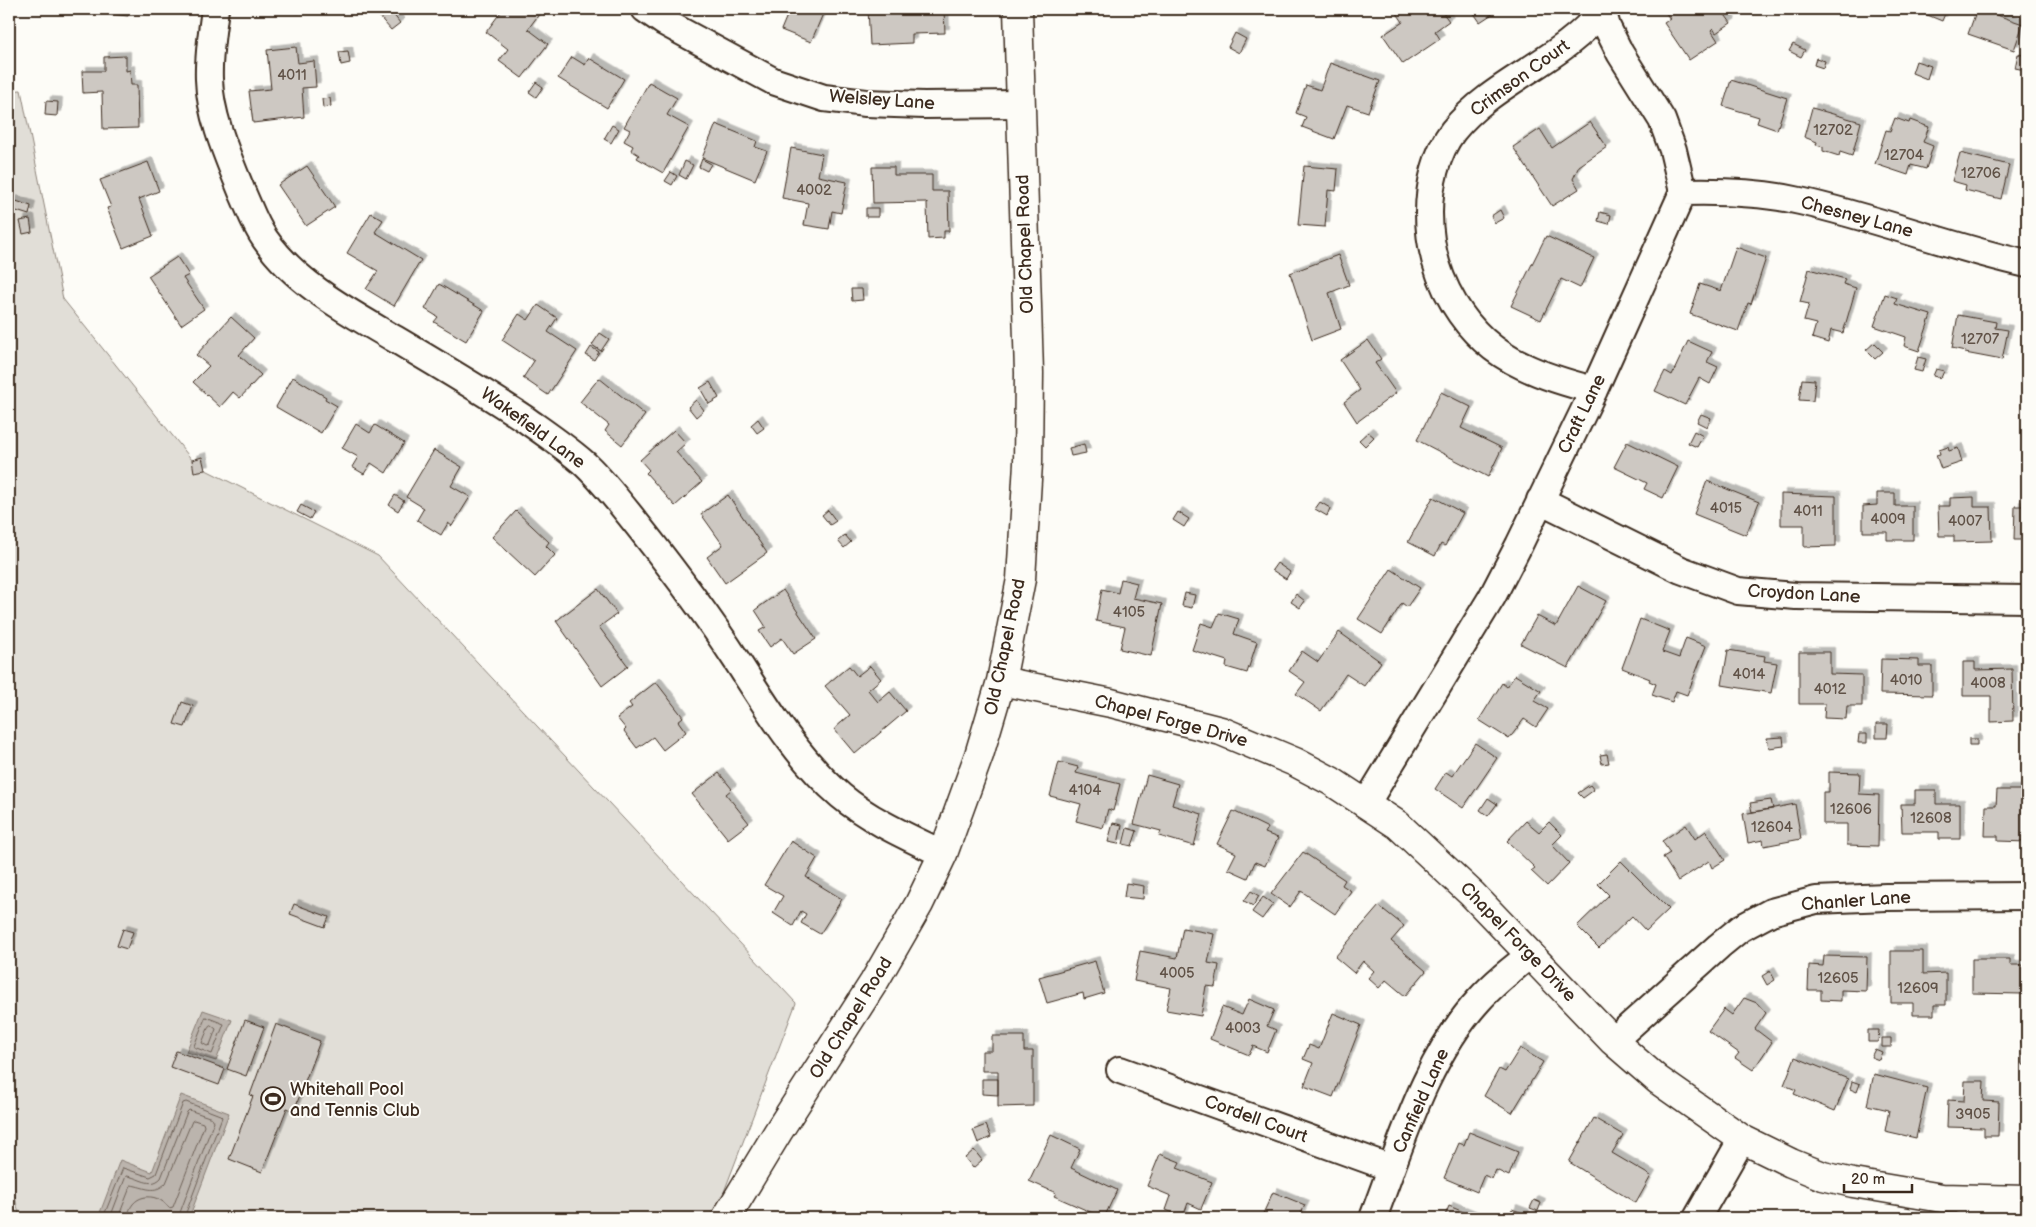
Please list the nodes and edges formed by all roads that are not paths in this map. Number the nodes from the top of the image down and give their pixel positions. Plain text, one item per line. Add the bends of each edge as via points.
1 (215, 9) edge
2 (1018, 9) edge
3 (1602, 9) edge
4 (660, 13) edge
5 (1021, 104) junction
6 (1683, 192) junction
7 (2027, 264) edge
8 (1594, 390) junction
9 (1540, 500) junction
10 (2027, 599) edge
11 (1001, 682) junction
12 (1366, 804) junction
13 (943, 854) junction
14 (2027, 896) edge
15 (1530, 955) junction
16 (1613, 1041) junction
17 (1120, 1070) dead end
18 (1742, 1139) junction
19 (1391, 1168) junction
20 (2027, 1200) edge
21 (1970, 1209) edge
22 (726, 1218) edge
23 (1373, 1218) edge
24 (1697, 1218) edge

1 - 13 street, Wakefield Lane via 209,81 215,114 251,213 265,239 283,260 317,291 480,388 559,442 588,467 659,552 807,762 860,810
2 - 5 street, Old Chapel Road
3 - 6 street via 1620,53 1662,120 1674,150
3 - 8 street, Crimson Court via 1580,35 1520,75 1452,132 1442,150 1429,196 1434,259 1458,313 1495,349 1521,365
4 - 5 street, Welsley Lane via 773,81 824,98 924,105
5 - 11 street, Old Chapel Road via 1029,373 1028,463 1021,579
6 - 7 street, Chesney Lane via 1725,191 1799,201
6 - 8 street, Craft Lane
8 - 9 street, Craft Lane
9 - 10 street, Croydon Lane via 1680,570 1738,591 1796,596
9 - 12 street, Craft Lane via 1492,597
11 - 12 street, Chapel Forge Drive via 1111,703 1222,731 1295,762
11 - 13 street, Old Chapel Road
12 - 15 street, Chapel Forge Drive via 1398,825 1423,848
13 - 22 street, Old Chapel Road via 898,942
14 - 16 street, Chanler Lane via 1816,900 1772,912 1741,928
15 - 16 street, Chapel Forge Drive
15 - 19 street, Canfield Lane via 1482,996 1446,1044
16 - 18 street, Chapel Forge Drive via 1658,1080
17 - 19 street, Cordell Court
18 - 21 street, Chapel Forge Drive via 1823,1176
18 - 24 street
19 - 23 street, Canfield Lane
20 - 21 street, Chapel Forge Drive

